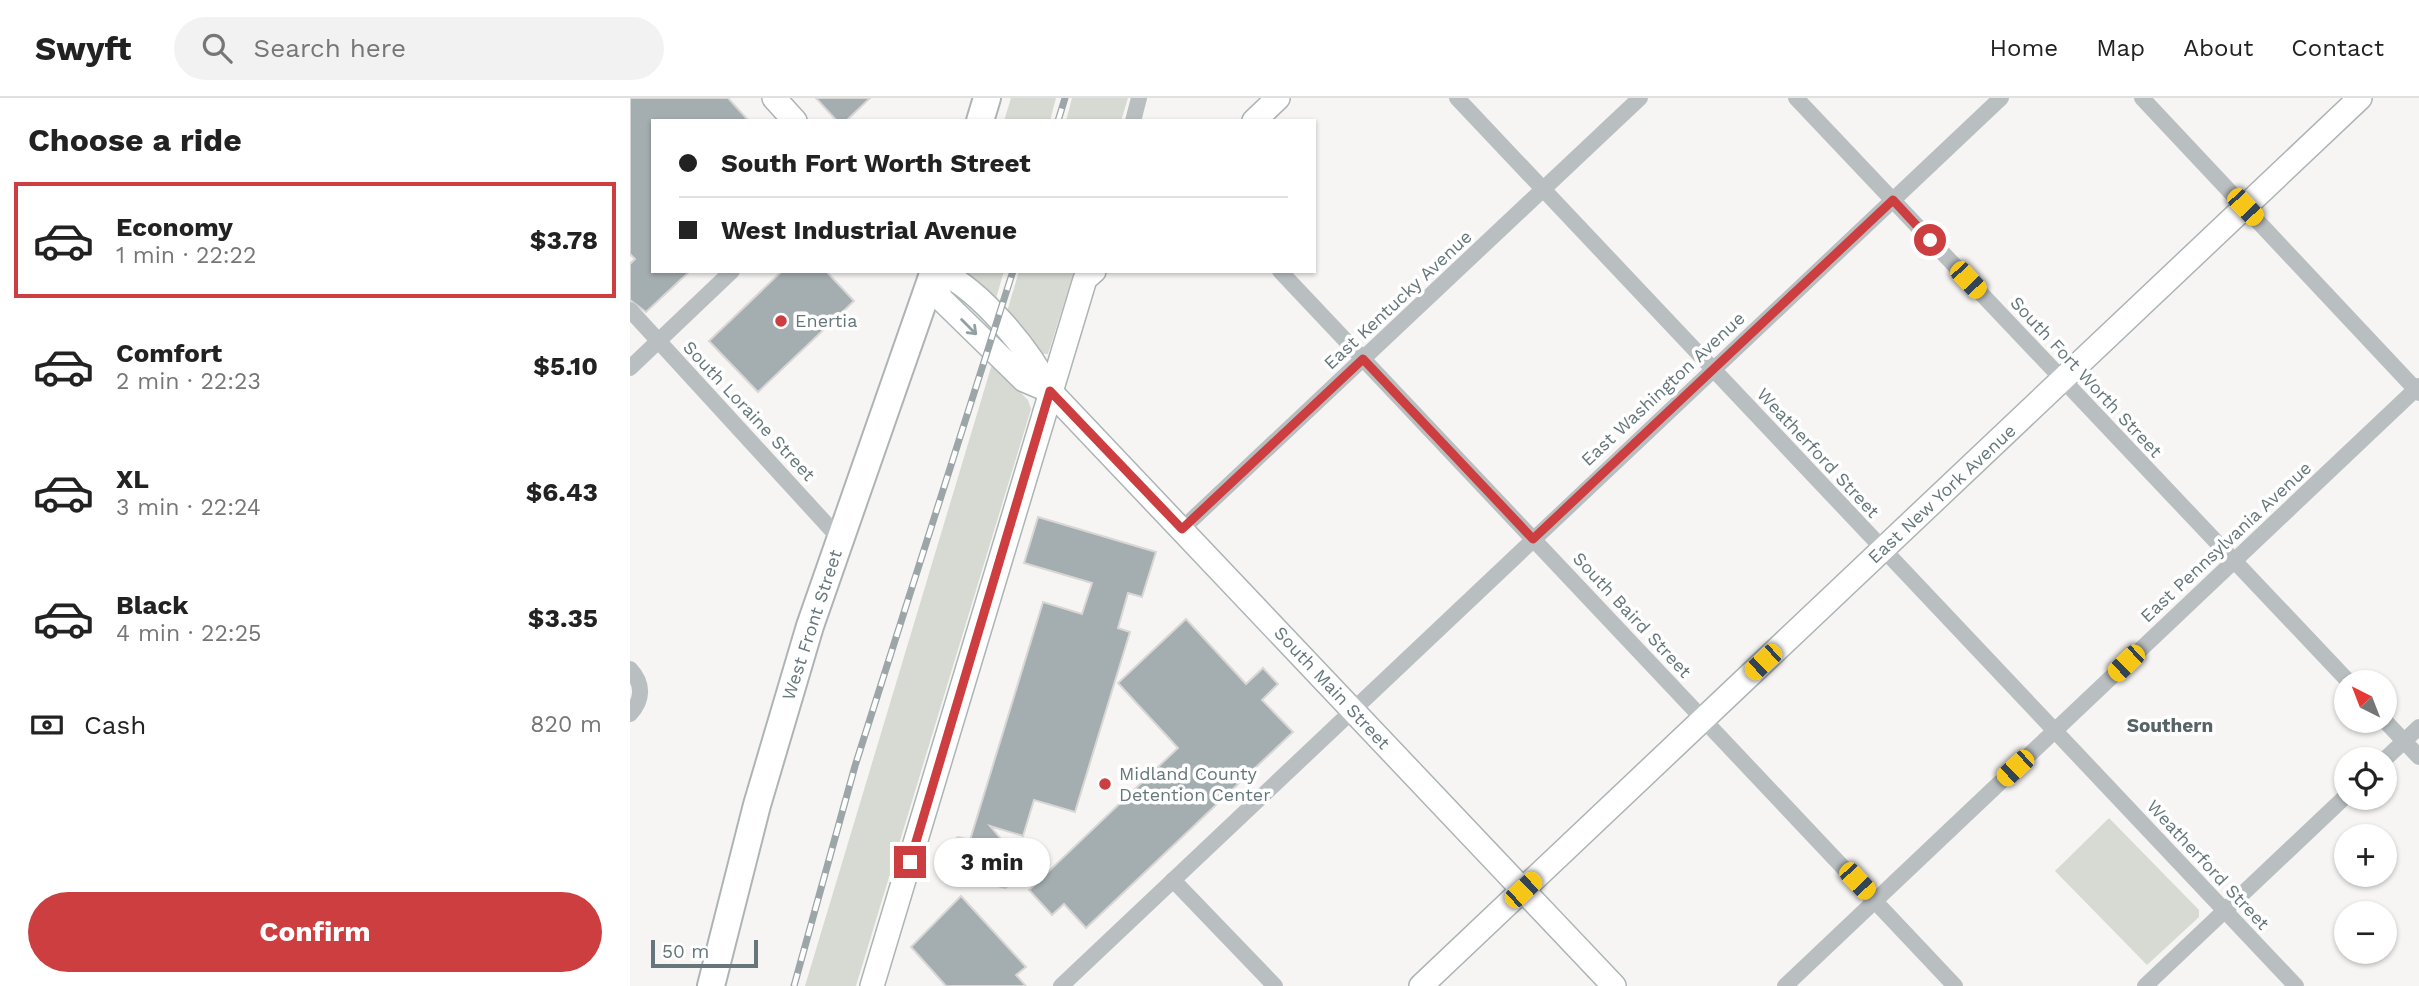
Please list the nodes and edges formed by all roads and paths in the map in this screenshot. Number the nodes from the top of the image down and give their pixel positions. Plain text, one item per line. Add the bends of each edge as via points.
1 (774, 98) edge
2 (988, 98) edge
3 (1139, 98) edge
4 (1278, 98) edge
5 (1457, 98) edge
6 (1640, 98) edge
7 (1796, 98) edge
8 (2001, 98) edge
9 (2142, 98) edge
10 (2360, 98) edge
11 (793, 119) edge
12 (982, 119) edge
13 (1133, 119) edge
14 (1256, 119) edge
15 (1543, 190) junction
16 (1893, 200) junction
17 (2245, 207) junction
18 (730, 273) edge
19 (936, 273) edge
20 (937, 273) edge
21 (1282, 273) edge
22 (1089, 274) edge
23 (630, 310) edge
24 (658, 341) junction
25 (1363, 359) junction
26 (630, 368) edge
27 (1713, 369) junction
28 (2062, 380) junction
29 (2418, 389) edge
30 (1050, 391) junction
31 (1182, 529) junction
32 (840, 538) junction
33 (1533, 539) junction
34 (1883, 550) junction
35 (2234, 561) junction
36 (2338, 670) edge
37 (632, 671) edge
38 (1353, 710) junction
39 (630, 714) edge
40 (1703, 719) junction
41 (2419, 727) edge
42 (2054, 731) junction
43 (2396, 733) edge
44 (2404, 741) junction
45 (2397, 748) edge
46 (2419, 757) edge
47 (2334, 807) edge
48 (1174, 880) junction
49 (1523, 890) junction
50 (1875, 901) junction
51 (2225, 910) junction
52 (710, 986) edge
53 (872, 986) edge
54 (1061, 986) edge
55 (1275, 986) edge
56 (1421, 986) edge
57 (1614, 986) edge
58 (1785, 986) edge
59 (1955, 986) edge
60 (2145, 986) edge
61 (2296, 986) edge

1 - 11 street
2 - 12 main road
3 - 13 street
4 - 14 street
5 - 15 street, Weatherford Street
6 - 15 street, East Kentucky Avenue
7 - 16 street, South Fort Worth Street
8 - 16 street, East Washington Avenue
9 - 17 street
10 - 17 street, East New York Avenue
15 - 25 street, East Kentucky Avenue
15 - 27 street, Weatherford Street
16 - 27 street, East Washington Avenue
16 - 28 street, South Fort Worth Street
17 - 28 street, East New York Avenue
17 - 29 street
18 - 24 street
19 - 32 main road, West Front Street
20 - 30 street, South Main Street via 940,298 1024,380
21 - 25 street, South Baird Street
22 - 30 street
23 - 24 street, South Loraine Street
24 - 26 street
24 - 32 street, South Loraine Street
25 - 31 street, East Kentucky Avenue
25 - 33 street, South Baird Street
27 - 33 street, East Washington Avenue
27 - 34 street, Weatherford Street
28 - 34 street, East New York Avenue
28 - 35 street, South Fort Worth Street
29 - 35 street, East Pennsylvania Avenue
30 - 31 street, South Main Street
30 - 53 street
31 - 38 street, South Main Street
32 - 52 main road, West Front Street via 780,724
33 - 38 street, East Washington Avenue
33 - 40 street, South Baird Street
34 - 40 street, East New York Avenue
34 - 42 street, Weatherford Street
35 - 36 street, South Fort Worth Street
35 - 42 street, East Pennsylvania Avenue
37 - 39 street via 641,687 639,705
38 - 48 street, East Washington Avenue
38 - 49 street, South Main Street
40 - 49 street, East New York Avenue
40 - 50 street, South Baird Street
41 - 44 street
42 - 50 street, East Pennsylvania Avenue
42 - 51 street, Weatherford Street
43 - 44 street
44 - 45 street
44 - 46 street
47 - 51 street
48 - 54 street, East Washington Avenue
48 - 55 street
49 - 56 street, East New York Avenue
49 - 57 street, South Main Street
50 - 58 street, East Pennsylvania Avenue
50 - 59 street, South Baird Street
51 - 60 street
51 - 61 street, Weatherford Street

